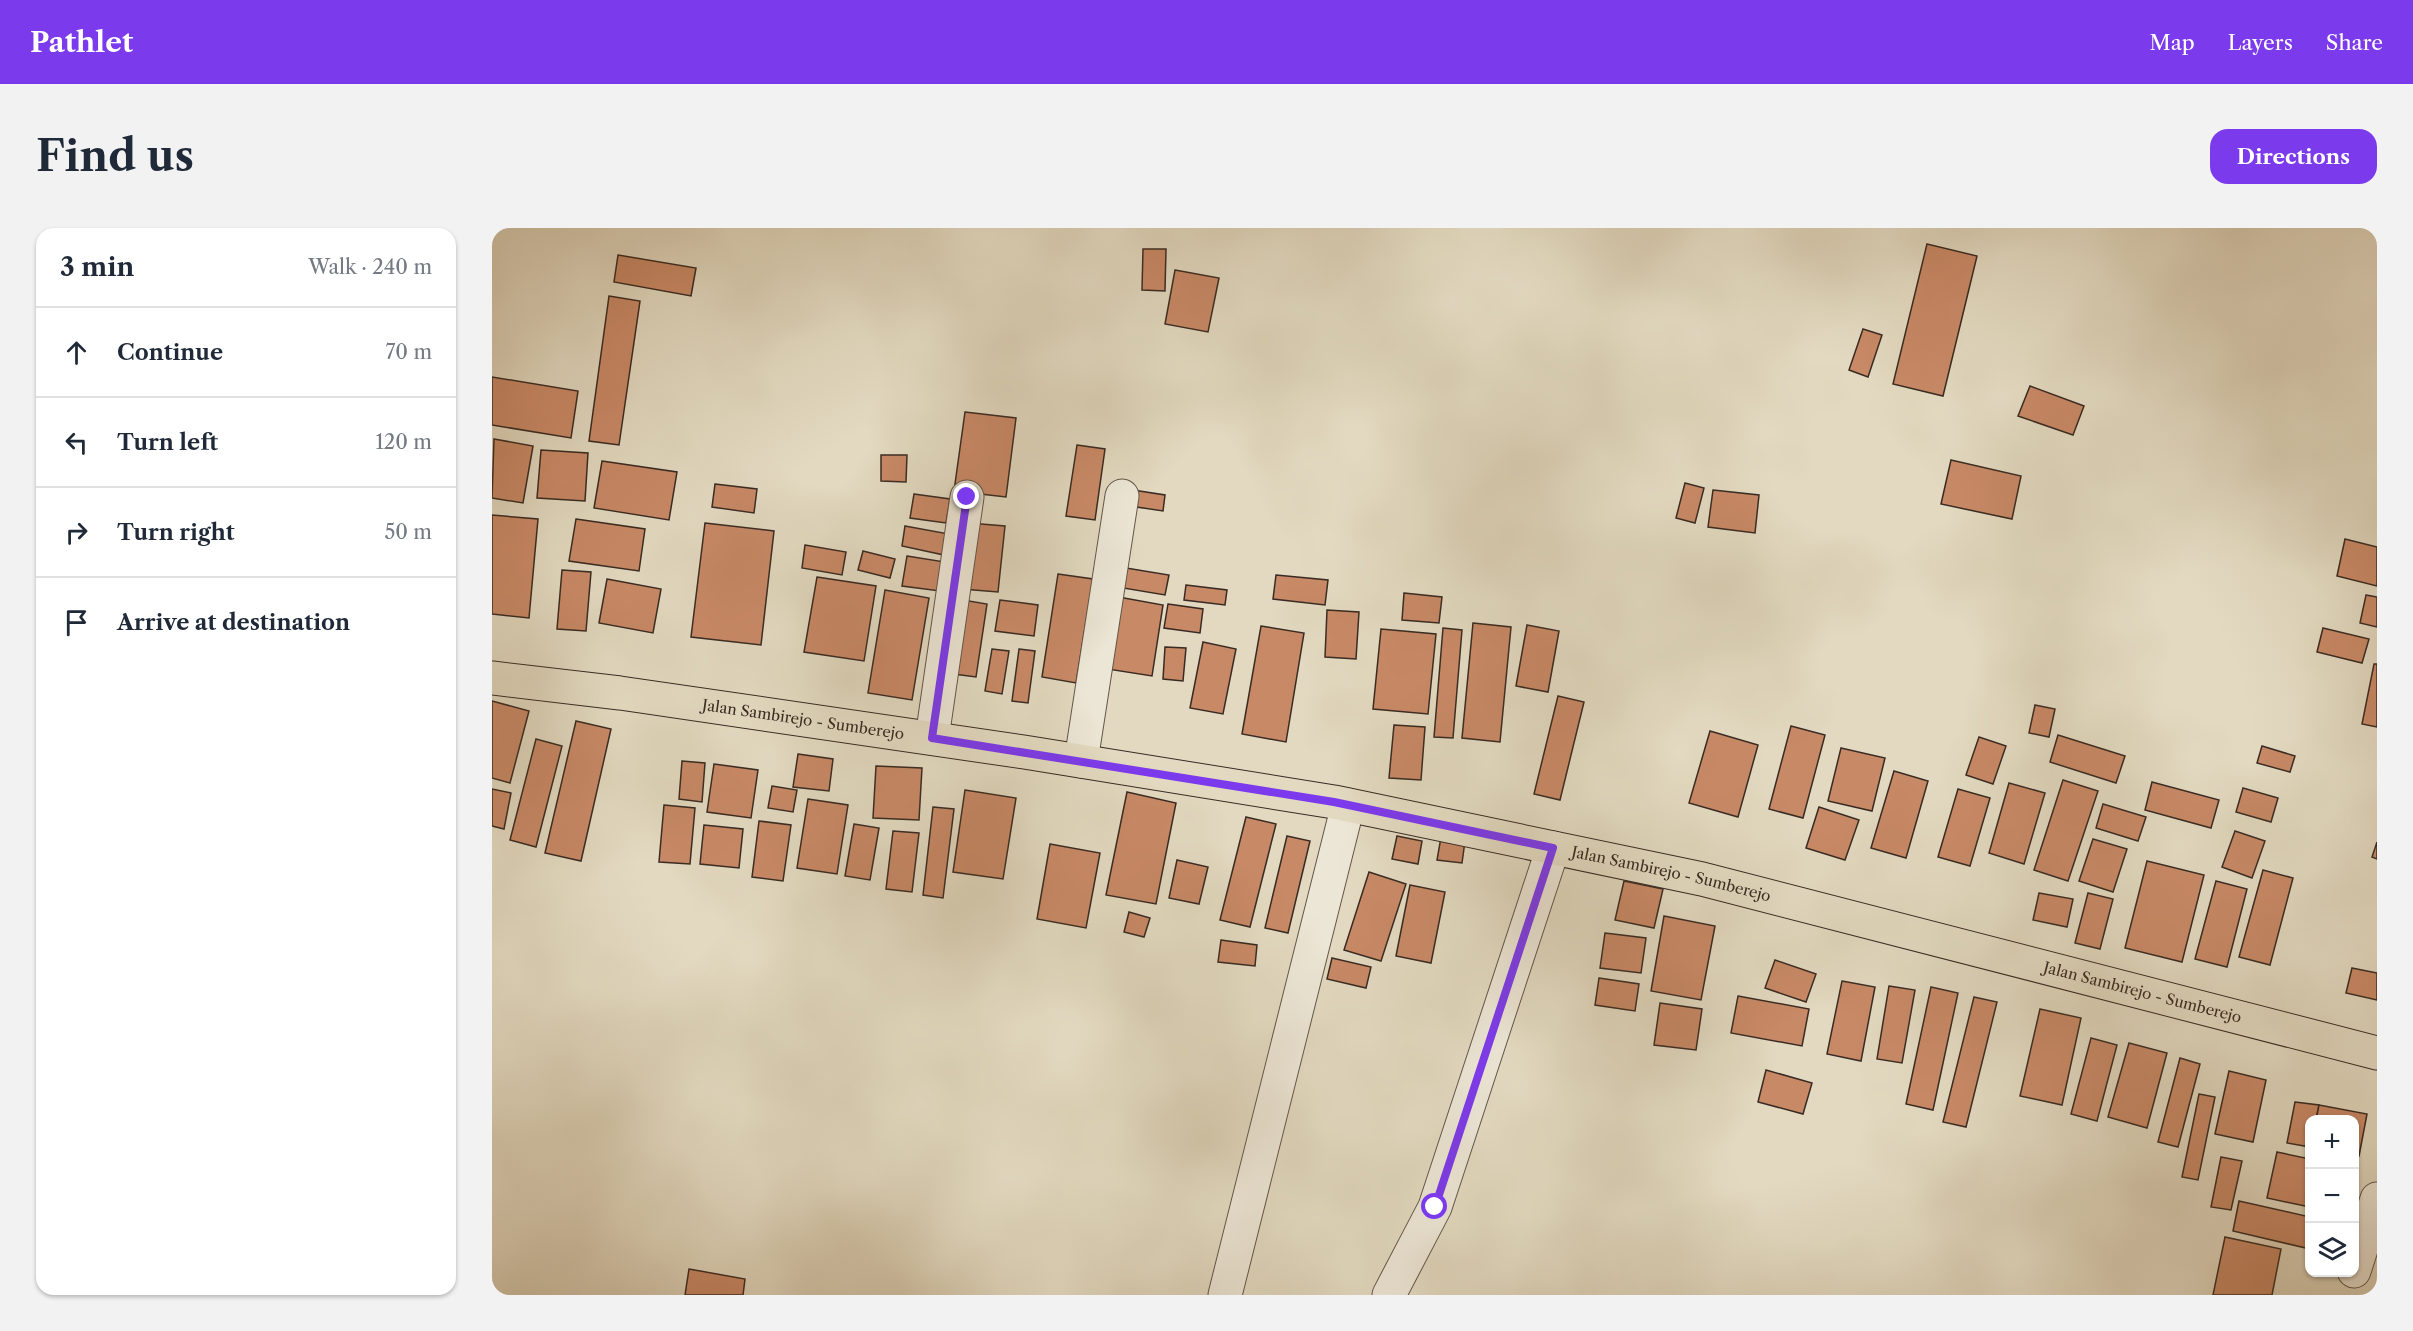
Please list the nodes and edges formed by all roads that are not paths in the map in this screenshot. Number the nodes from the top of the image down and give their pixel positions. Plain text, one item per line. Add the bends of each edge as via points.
1 (1122, 496) dead end
2 (967, 497) dead end
3 (492, 678) edge
4 (932, 738) junction
5 (1081, 761) junction
6 (1348, 805) junction
7 (1553, 848) junction
8 (2377, 1053) edge
9 (2377, 1199) edge
10 (2359, 1256) edge
11 (2352, 1277) edge
12 (1225, 1295) edge
13 (1389, 1295) edge
14 (2347, 1295) edge

1 - 5 street
2 - 4 street
3 - 4 main road, Jalan Sambirejo - Sumberejo
4 - 5 main road, Jalan Sambirejo - Sumberejo
5 - 6 main road, Jalan Sambirejo - Sumberejo
6 - 7 main road, Jalan Sambirejo - Sumberejo
6 - 12 street
7 - 8 main road, Jalan Sambirejo - Sumberejo via 1702,879
7 - 13 street via 1435,1207
9 - 10 street
11 - 14 street

